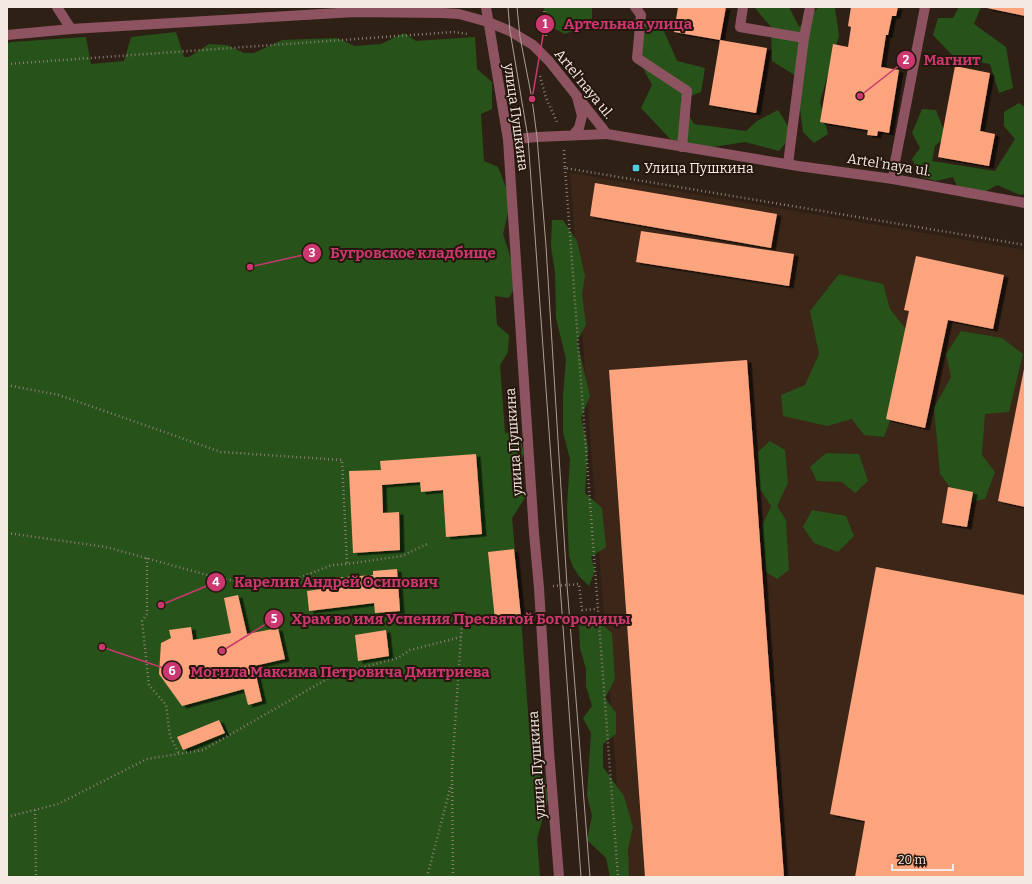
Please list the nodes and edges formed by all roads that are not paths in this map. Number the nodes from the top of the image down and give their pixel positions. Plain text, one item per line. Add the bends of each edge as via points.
1 (57, 7) edge
2 (486, 7) edge
3 (635, 7) edge
4 (743, 7) edge
5 (810, 7) edge
6 (925, 7) edge
7 (354, 10) edge
8 (442, 10) edge
9 (488, 22) junction
10 (71, 29) junction
11 (7, 35) edge
12 (804, 38) junction
13 (577, 96) junction
14 (607, 134) junction
15 (568, 136) junction
16 (508, 140) junction
17 (682, 147) junction
18 (788, 164) junction
19 (893, 179) junction
20 (1025, 203) edge
21 (559, 877) edge

1 - 10 street
2 - 9 street, улица Пушкина
3 - 17 street via 641,15 638,58 687,91
4 - 12 street via 740,27
5 - 12 street
6 - 19 street
7 - 8 street, Artel'naya ul.
7 - 10 street, Artel'naya ul.
8 - 9 street, Artel'naya ul.
9 - 13 street, Artel'naya ul. via 533,45
9 - 16 street, улица Пушкина
10 - 11 street, Artel'naya ul.
12 - 18 street
13 - 14 street, Artel'naya ul.
13 - 15 street via 582,116 579,128
14 - 15 street
14 - 17 street, Artel'naya ul.
15 - 16 street
16 - 21 street, улица Пушкина
17 - 18 street, Artel'naya ul.
18 - 19 street, Artel'naya ul.
19 - 20 street, Artel'naya ul.

